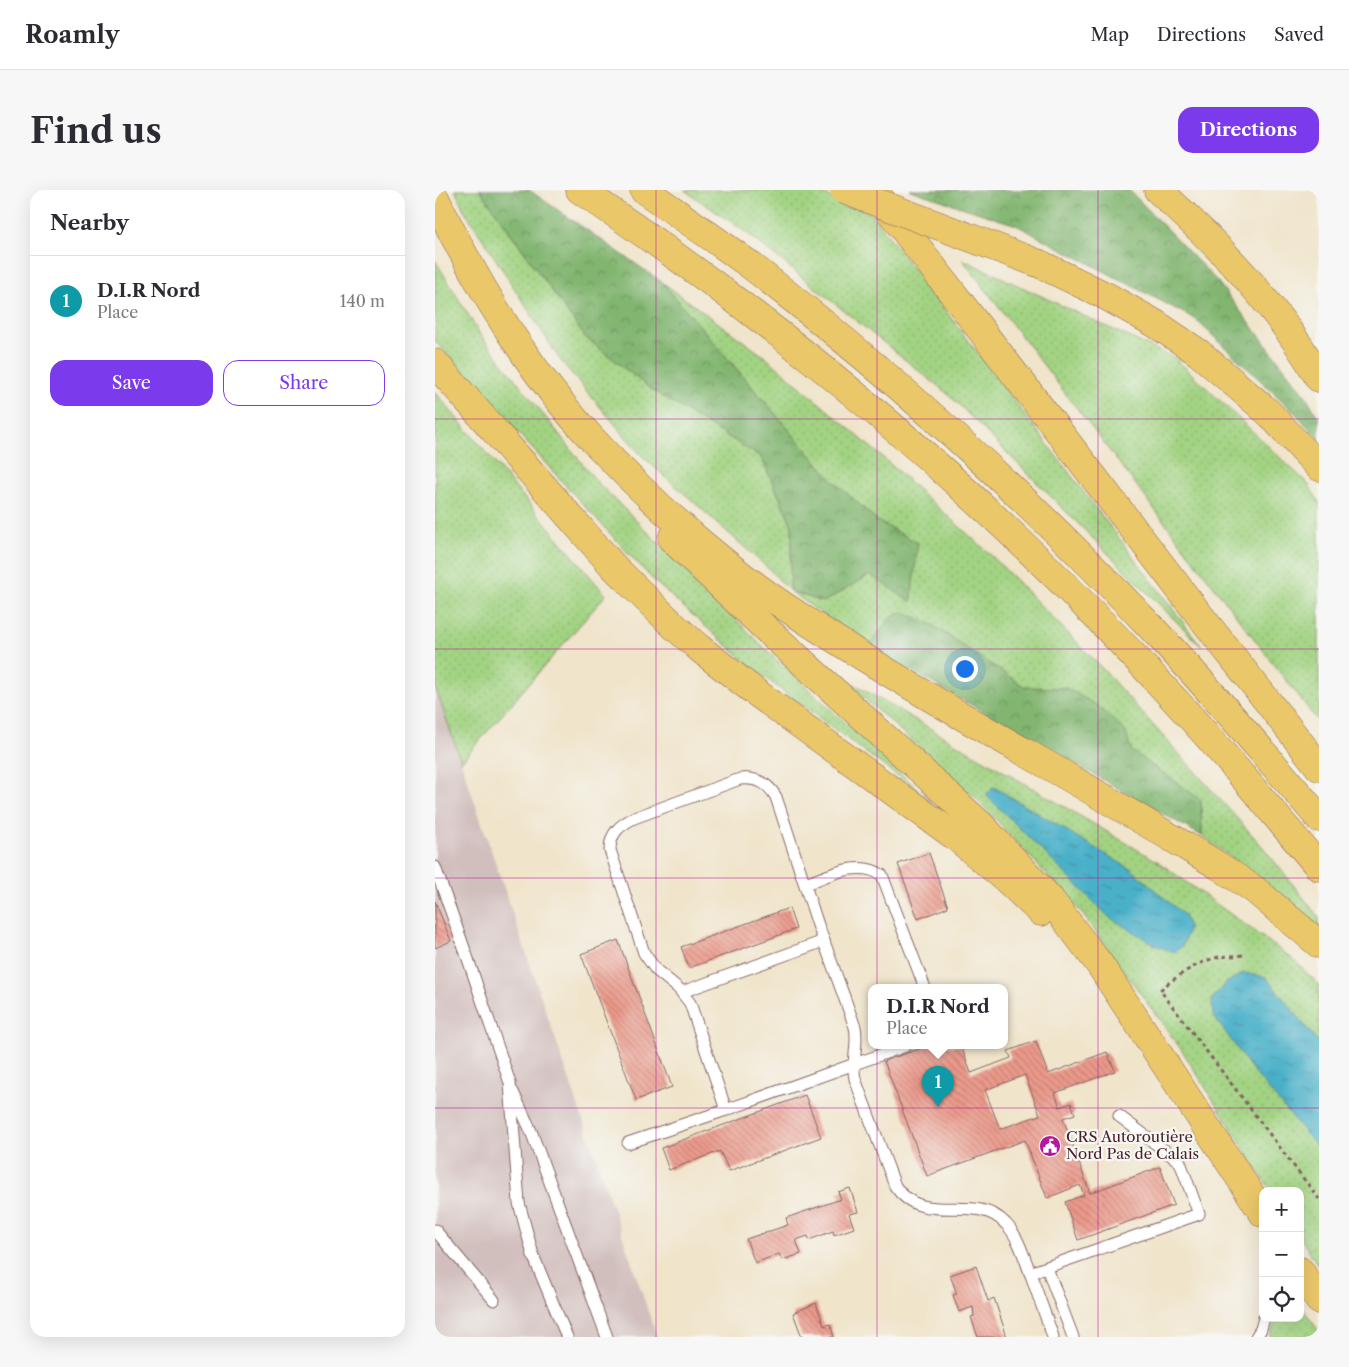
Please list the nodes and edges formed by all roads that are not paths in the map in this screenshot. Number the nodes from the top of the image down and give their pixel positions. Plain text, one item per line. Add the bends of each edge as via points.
1 (580, 190) edge
2 (644, 190) edge
3 (844, 190) edge
4 (873, 190) edge
5 (1158, 190) edge
6 (435, 198) edge
7 (435, 363) edge
8 (1319, 378) edge
9 (592, 438) junction
10 (1319, 467) edge
11 (1319, 767) edge
12 (1319, 818) edge
13 (435, 867) edge
14 (1319, 867) edge
15 (805, 884) junction
16 (824, 941) junction
17 (1319, 944) edge
18 (923, 984) edge
19 (682, 992) junction
20 (1127, 1008) junction
21 (896, 1049) edge
22 (853, 1064) junction
23 (510, 1083) junction
24 (726, 1110) junction
25 (1119, 1116) dead end
26 (629, 1144) dead end
27 (1259, 1207) edge
28 (435, 1230) edge
29 (1047, 1268) junction
30 (1030, 1273) junction
31 (1304, 1277) edge
32 (494, 1300) dead end
33 (1319, 1300) edge
34 (1263, 1322) edge
35 (567, 1337) edge
36 (607, 1337) edge
37 (1053, 1337) edge
38 (1073, 1337) edge
39 (1256, 1337) edge

1 - 14 highway via 661,245 807,354 979,503 1103,623 1171,695
2 - 12 highway via 838,335 994,472 1167,644
3 - 10 highway, bridge via 1040,264 1156,324 1199,353 1269,413
4 - 11 highway
5 - 8 highway via 1228,257 1267,303
6 - 9 highway via 467,262 523,353
7 - 20 highway via 615,566 673,625 726,669 933,820 994,869 1074,945
9 - 17 highway via 683,526 782,605 903,683 1219,866 1255,890
9 - 20 highway via 614,471 673,540 1027,872 1086,944
13 - 23 lane
15 - 16 lane
15 - 18 lane via 851,869 869,868 882,875
15 - 19 lane via 776,797 767,785 754,779 740,779 634,818 616,830 610,850 644,954 656,970
16 - 19 lane
16 - 22 lane via 857,1035
19 - 24 lane via 693,1010
20 - 27 highway
21 - 22 lane
22 - 24 lane
22 - 30 lane via 855,1079 891,1177 901,1195 924,1208 959,1207 993,1214 1008,1225
23 - 35 lane via 519,1203 533,1255
23 - 36 lane
24 - 26 lane
25 - 29 lane via 1181,1162 1199,1214
28 - 32 lane
29 - 30 lane
29 - 38 lane
30 - 37 lane
31 - 33 highway
34 - 39 lane

